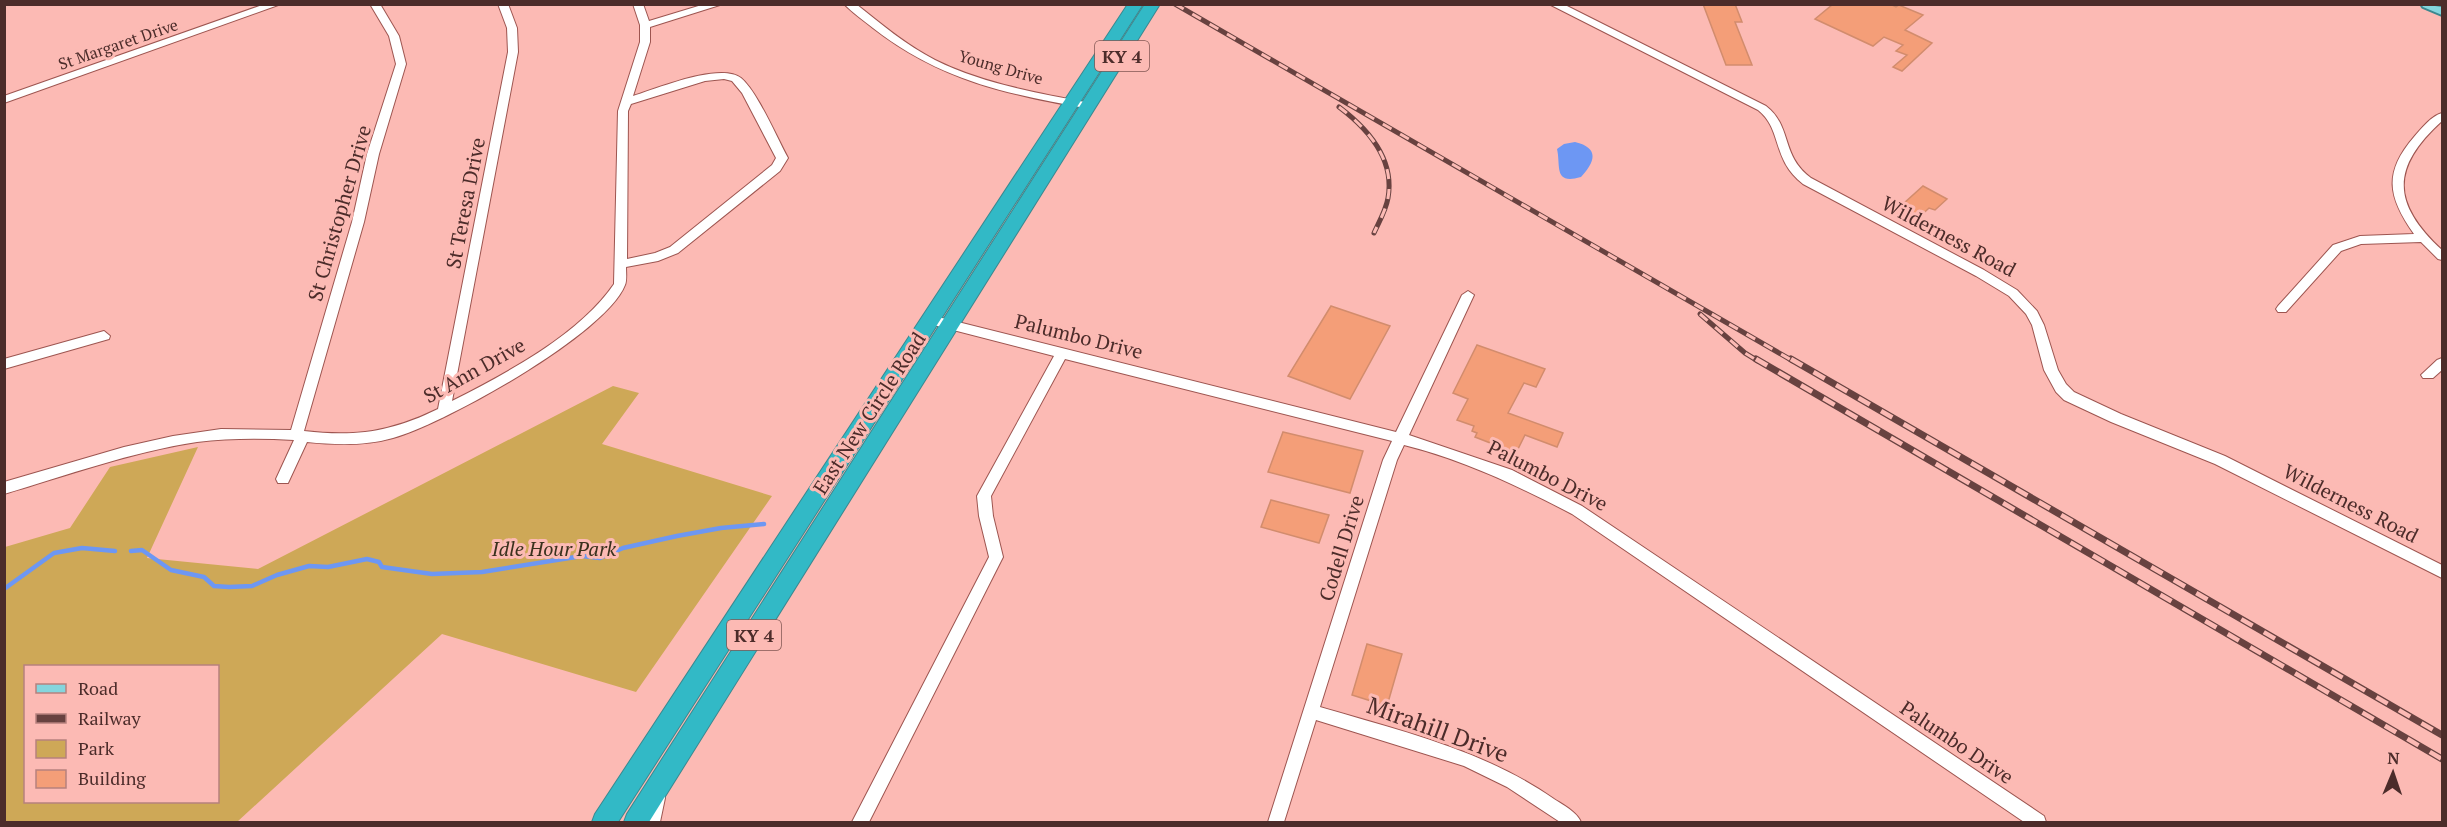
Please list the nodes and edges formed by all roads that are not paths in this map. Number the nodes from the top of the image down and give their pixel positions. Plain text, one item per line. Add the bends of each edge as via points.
1 (276, 4) edge
2 (375, 4) edge
3 (503, 4) edge
4 (638, 4) edge
5 (718, 4) edge
6 (849, 4) edge
7 (1136, 4) edge
8 (1154, 4) edge
9 (1554, 4) edge
10 (2427, 4) edge
11 (2442, 10) edge
12 (645, 25) junction
13 (4, 100) edge
14 (625, 102) junction
15 (1081, 105) junction
16 (2440, 122) edge
17 (2424, 238) junction
18 (2442, 256) edge
19 (621, 264) junction
20 (1468, 295) dead end
21 (2282, 309) dead end
22 (940, 322) junction
23 (104, 336) dead end
24 (1062, 353) junction
25 (2442, 363) edge
26 (4, 364) edge
27 (2428, 375) dead end
28 (444, 410) junction
29 (299, 436) junction
30 (1400, 438) junction
31 (283, 479) dead end
32 (4, 488) edge
33 (2442, 572) edge
34 (1311, 711) junction
35 (660, 782) junction
36 (604, 822) edge
37 (636, 822) edge
38 (652, 822) edge
39 (860, 822) edge
40 (1276, 822) edge
41 (1573, 822) edge
42 (2038, 822) edge

1 - 13 street, St Margaret Drive
2 - 29 street, St Christopher Drive via 394,36 401,64 373,154
3 - 28 street, St Teresa Drive via 512,28 513,52
4 - 12 street
5 - 12 street
6 - 15 street, Young Drive via 933,63 978,81
7 - 15 highway, East New Circle Road / KY 4
8 - 15 highway, East New Circle Road / KY 4
9 - 33 street, Wilderness Road via 1762,108 1775,119 1788,160 1807,182 2013,293 2031,311 2051,370 2069,396 2220,460
10 - 11 main road
12 - 14 street, St Ann Drive via 644,52
14 - 19 street, St Ann Drive
14 - 19 street via 704,78 736,79 782,158 776,168 674,250
15 - 22 highway, East New Circle Road / KY 4
16 - 17 street via 2410,150 2397,178 2406,209
17 - 18 street
17 - 21 street via 2360,240 2337,248
19 - 28 street, St Ann Drive via 620,284 597,315 538,357
20 - 30 street, Codell Drive
22 - 24 street, Palumbo Drive
22 - 35 highway, East New Circle Road / KY 4
22 - 36 highway, East New Circle Road / KY 4
23 - 26 street
24 - 30 street, Palumbo Drive
24 - 39 street via 984,496 996,557
25 - 27 street
28 - 29 street, St Ann Drive via 412,426 376,437 337,440
29 - 31 street
29 - 32 street, St Ann Drive via 228,434 178,441
30 - 34 street, Codell Drive
30 - 42 street, Palumbo Drive via 1494,469 1577,510
34 - 40 street, Codell Drive
34 - 41 street, Mirahill Drive via 1492,770
35 - 37 highway, East New Circle Road / KY 4
35 - 38 street

